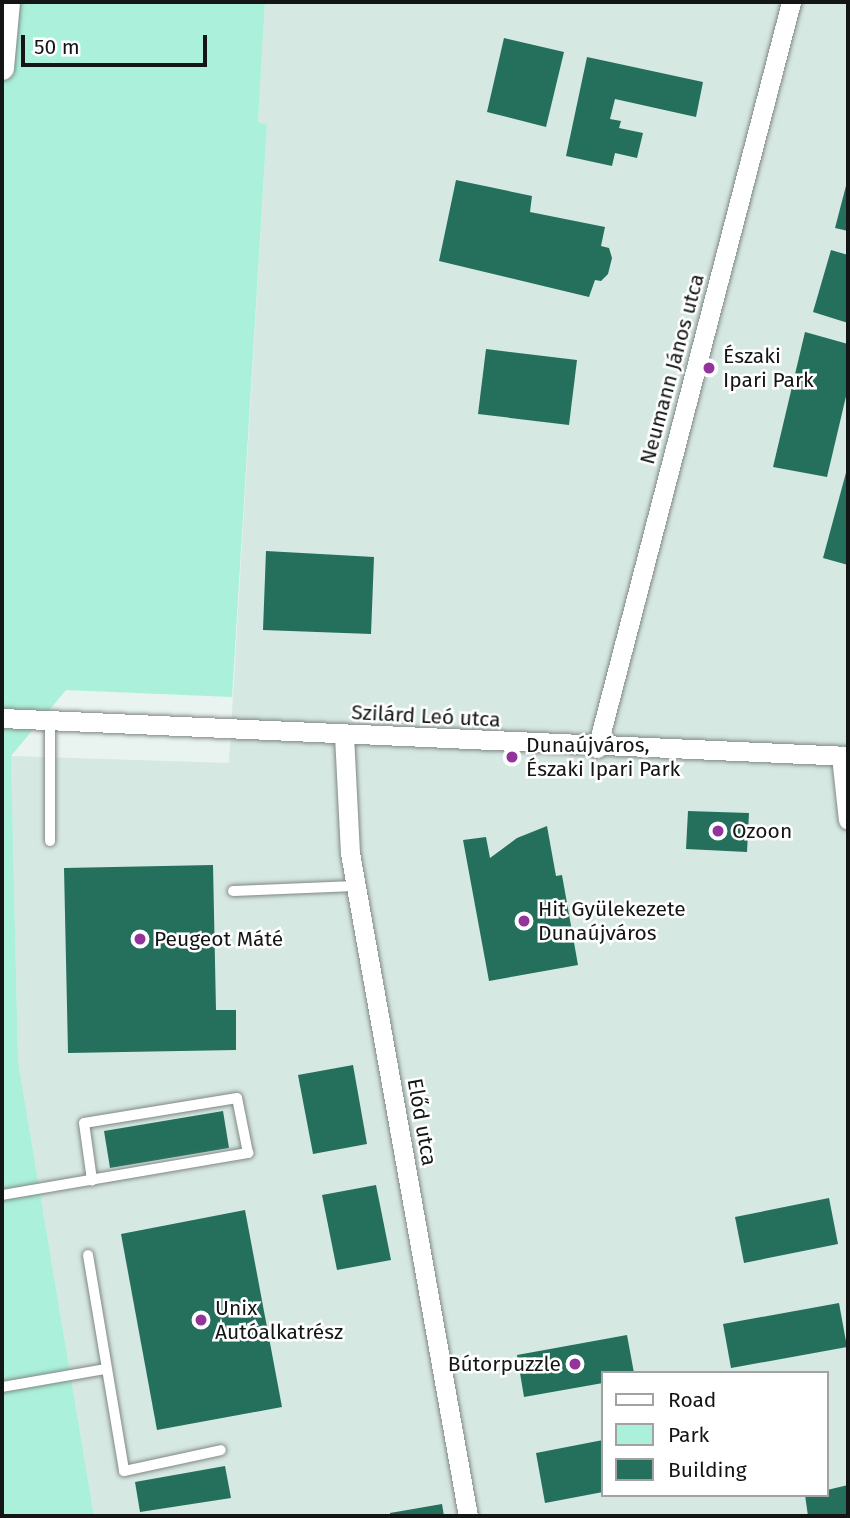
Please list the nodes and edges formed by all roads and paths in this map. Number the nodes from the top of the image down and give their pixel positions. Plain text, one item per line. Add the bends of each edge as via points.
1 (8, 2) edge
2 (791, 2) edge
3 (2, 68) edge
4 (2, 718) edge
5 (50, 721) junction
6 (344, 735) junction
7 (597, 748) junction
8 (844, 756) edge
9 (848, 820) edge
10 (50, 841) dead end
11 (356, 886) junction
12 (233, 891) dead end
13 (92, 1180) junction
14 (2, 1195) edge
15 (88, 1255) dead end
16 (105, 1369) junction
17 (2, 1387) edge
18 (221, 1450) dead end
19 (468, 1516) edge

1 - 3 street
2 - 7 street, Neumann János utca
4 - 5 street, Szilárd Leó utca
5 - 6 street, Szilárd Leó utca
5 - 10 lane
6 - 7 street, Szilárd Leó utca
6 - 11 street, Előd utca
7 - 8 street, Szilárd Leó utca
8 - 9 street
11 - 12 lane
11 - 19 street, Előd utca
13 - 13 lane via 248,1153 237,1098 84,1123
13 - 14 lane
15 - 16 lane
16 - 17 lane
16 - 18 lane via 124,1471

